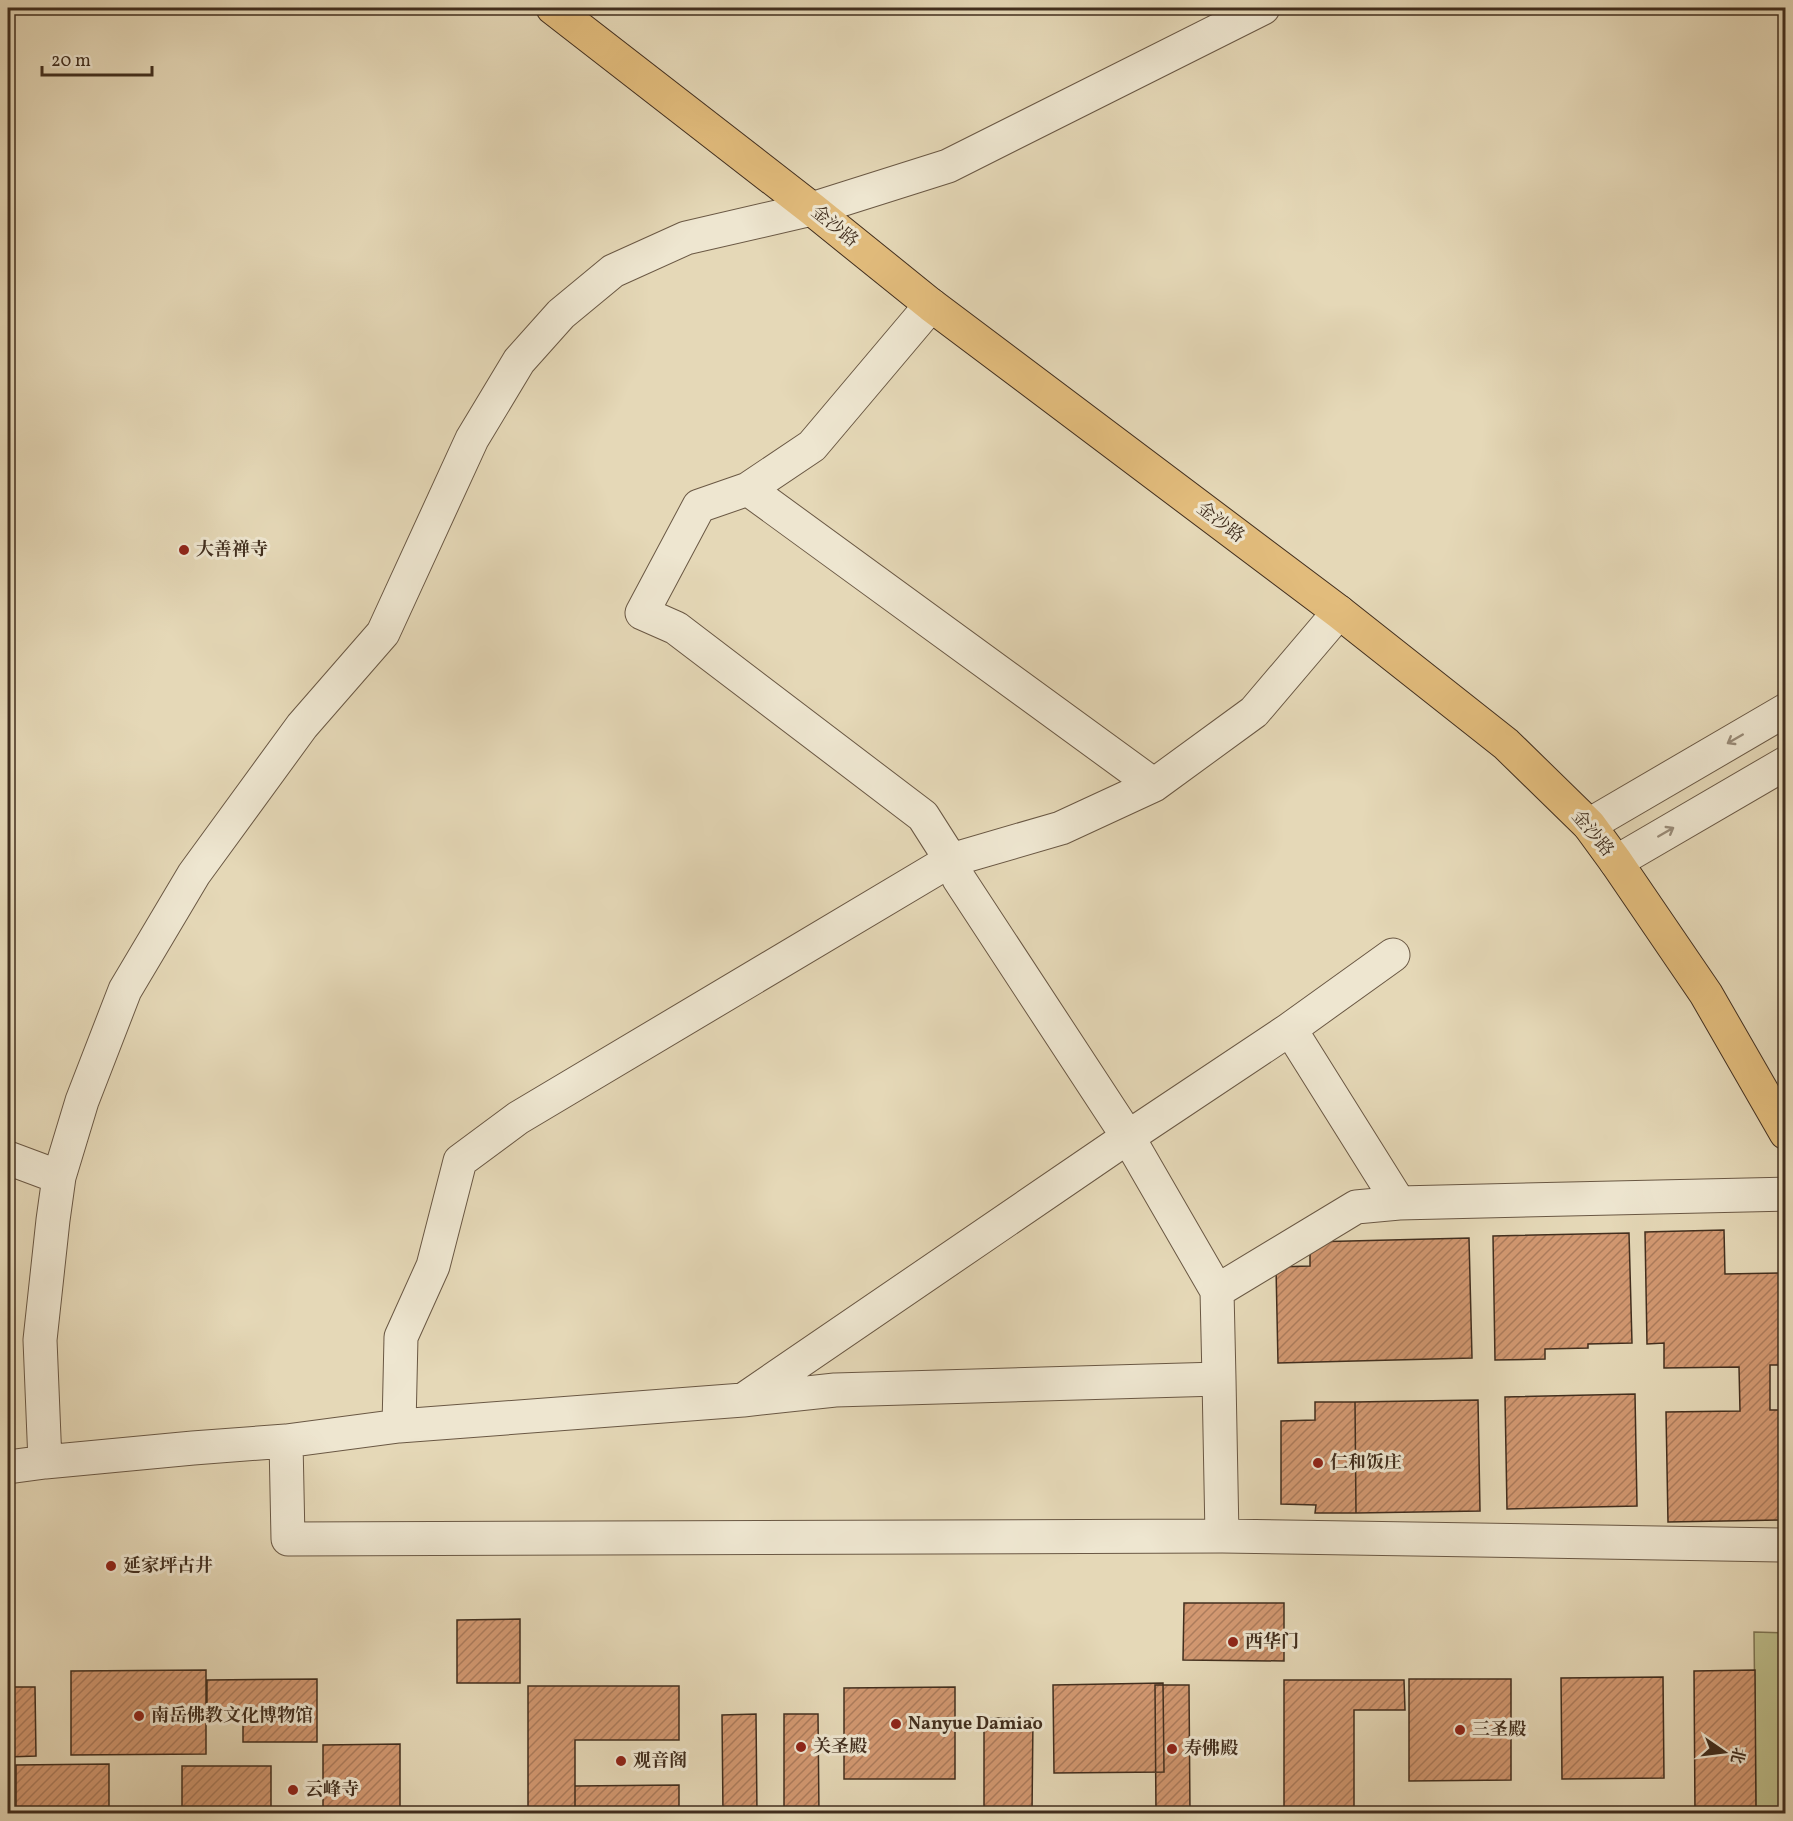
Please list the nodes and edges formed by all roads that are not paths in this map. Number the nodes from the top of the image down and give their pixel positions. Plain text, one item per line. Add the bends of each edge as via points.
1 (553, 8) edge
2 (1263, 8) edge
3 (812, 210) junction
4 (932, 305) junction
5 (748, 489) junction
6 (1338, 612) junction
7 (1785, 710) edge
8 (1785, 763) edge
9 (1154, 785) junction
10 (1589, 825) junction
11 (951, 860) junction
12 (1616, 862) junction
13 (1393, 955) dead end
14 (1290, 1029) junction
15 (1785, 1133) edge
16 (1128, 1137) junction
17 (8, 1158) edge
18 (59, 1177) junction
19 (1785, 1194) edge
20 (1399, 1203) junction
21 (1217, 1291) junction
22 (1219, 1379) junction
23 (743, 1400) junction
24 (399, 1426) junction
25 (286, 1441) junction
26 (45, 1462) junction
27 (8, 1467) edge
28 (1222, 1536) junction
29 (1785, 1545) edge

1 - 3 main road, 金沙路
2 - 3 street via 948,166
3 - 4 main road, 金沙路
3 - 18 street via 686,238 613,272 561,314 519,361 472,439 382,633 302,726 194,874 125,990 82,1101
4 - 5 street via 812,446
4 - 6 main road, 金沙路
5 - 9 street
5 - 11 street via 699,506 642,613 676,628 923,816
6 - 9 street via 1254,712
6 - 10 main road, 金沙路 via 1506,744
7 -> 10 street
12 -> 8 street
9 - 11 street via 1061,828
10 - 12 main road, 金沙路
11 - 16 street via 959,879
11 - 24 street via 518,1118 460,1161 433,1266 401,1337
12 - 15 main road, 金沙路 via 1706,994
13 - 14 street
14 - 16 street
14 - 20 street
16 - 21 street
16 - 23 street
17 - 18 street
18 - 26 street via 40,1340
19 - 20 street
20 - 21 street via 1356,1207
21 - 22 street
22 - 23 street via 835,1390
22 - 28 street
23 - 24 street
24 - 25 street
25 - 26 street
25 - 28 street via 288,1539
26 - 27 street
28 - 29 street

